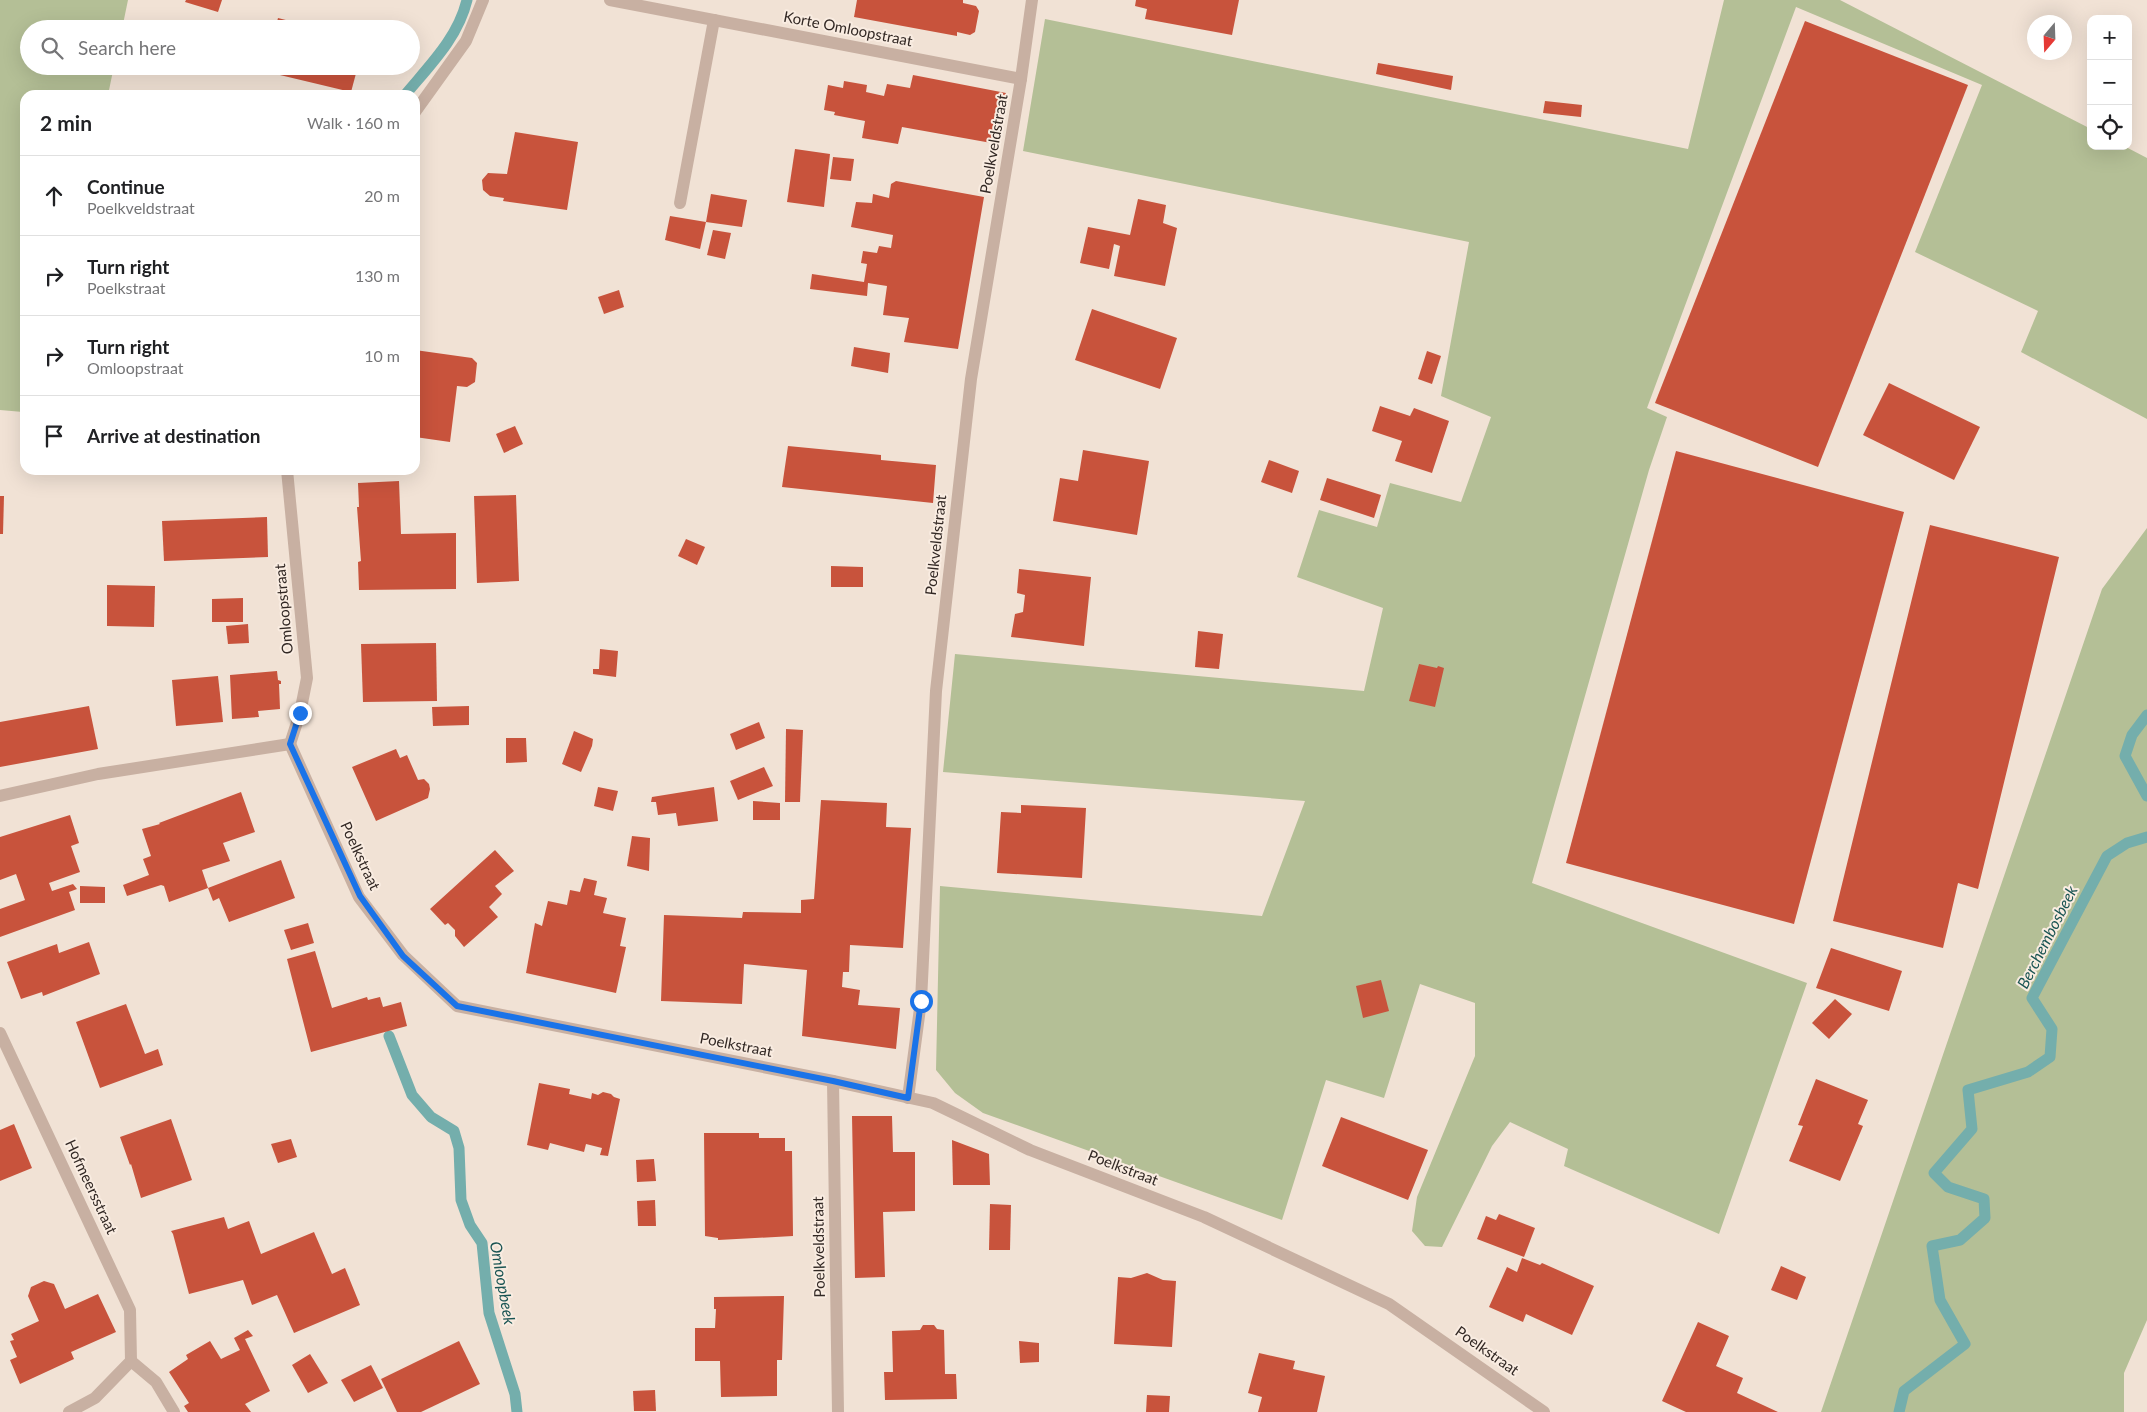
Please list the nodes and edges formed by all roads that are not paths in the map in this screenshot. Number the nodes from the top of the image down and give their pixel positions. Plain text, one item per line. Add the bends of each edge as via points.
1 (483, 0) edge
2 (610, 0) edge
3 (1032, 0) edge
4 (714, 20) junction
5 (1022, 78) junction
6 (420, 105) edge
7 (680, 203) dead end
8 (287, 475) edge
9 (290, 744) junction
10 (0, 796) edge
11 (0, 1033) edge
12 (833, 1081) junction
13 (908, 1098) junction
14 (131, 1361) junction
15 (69, 1412) edge
16 (174, 1412) edge
17 (838, 1412) edge
18 (1544, 1412) edge

1 - 6 street via 466,41
2 - 4 street, Korte Omloopstraat
3 - 5 street, Poelkveldstraat
4 - 5 street, Korte Omloopstraat
4 - 7 street
5 - 13 street, Poelkveldstraat via 971,379 936,691 921,1001
8 - 9 street, Omloopstraat via 307,678
9 - 10 street via 98,774
9 - 12 street, Poelkstraat via 360,896 403,956 457,1006
11 - 14 street, Hofmeersstraat via 130,1310
12 - 13 street, Poelkstraat
12 - 17 street, Poelkveldstraat
13 - 18 street, Poelkstraat via 933,1103 1030,1150 1204,1217 1389,1304
14 - 15 street via 95,1398
14 - 16 street via 156,1382

